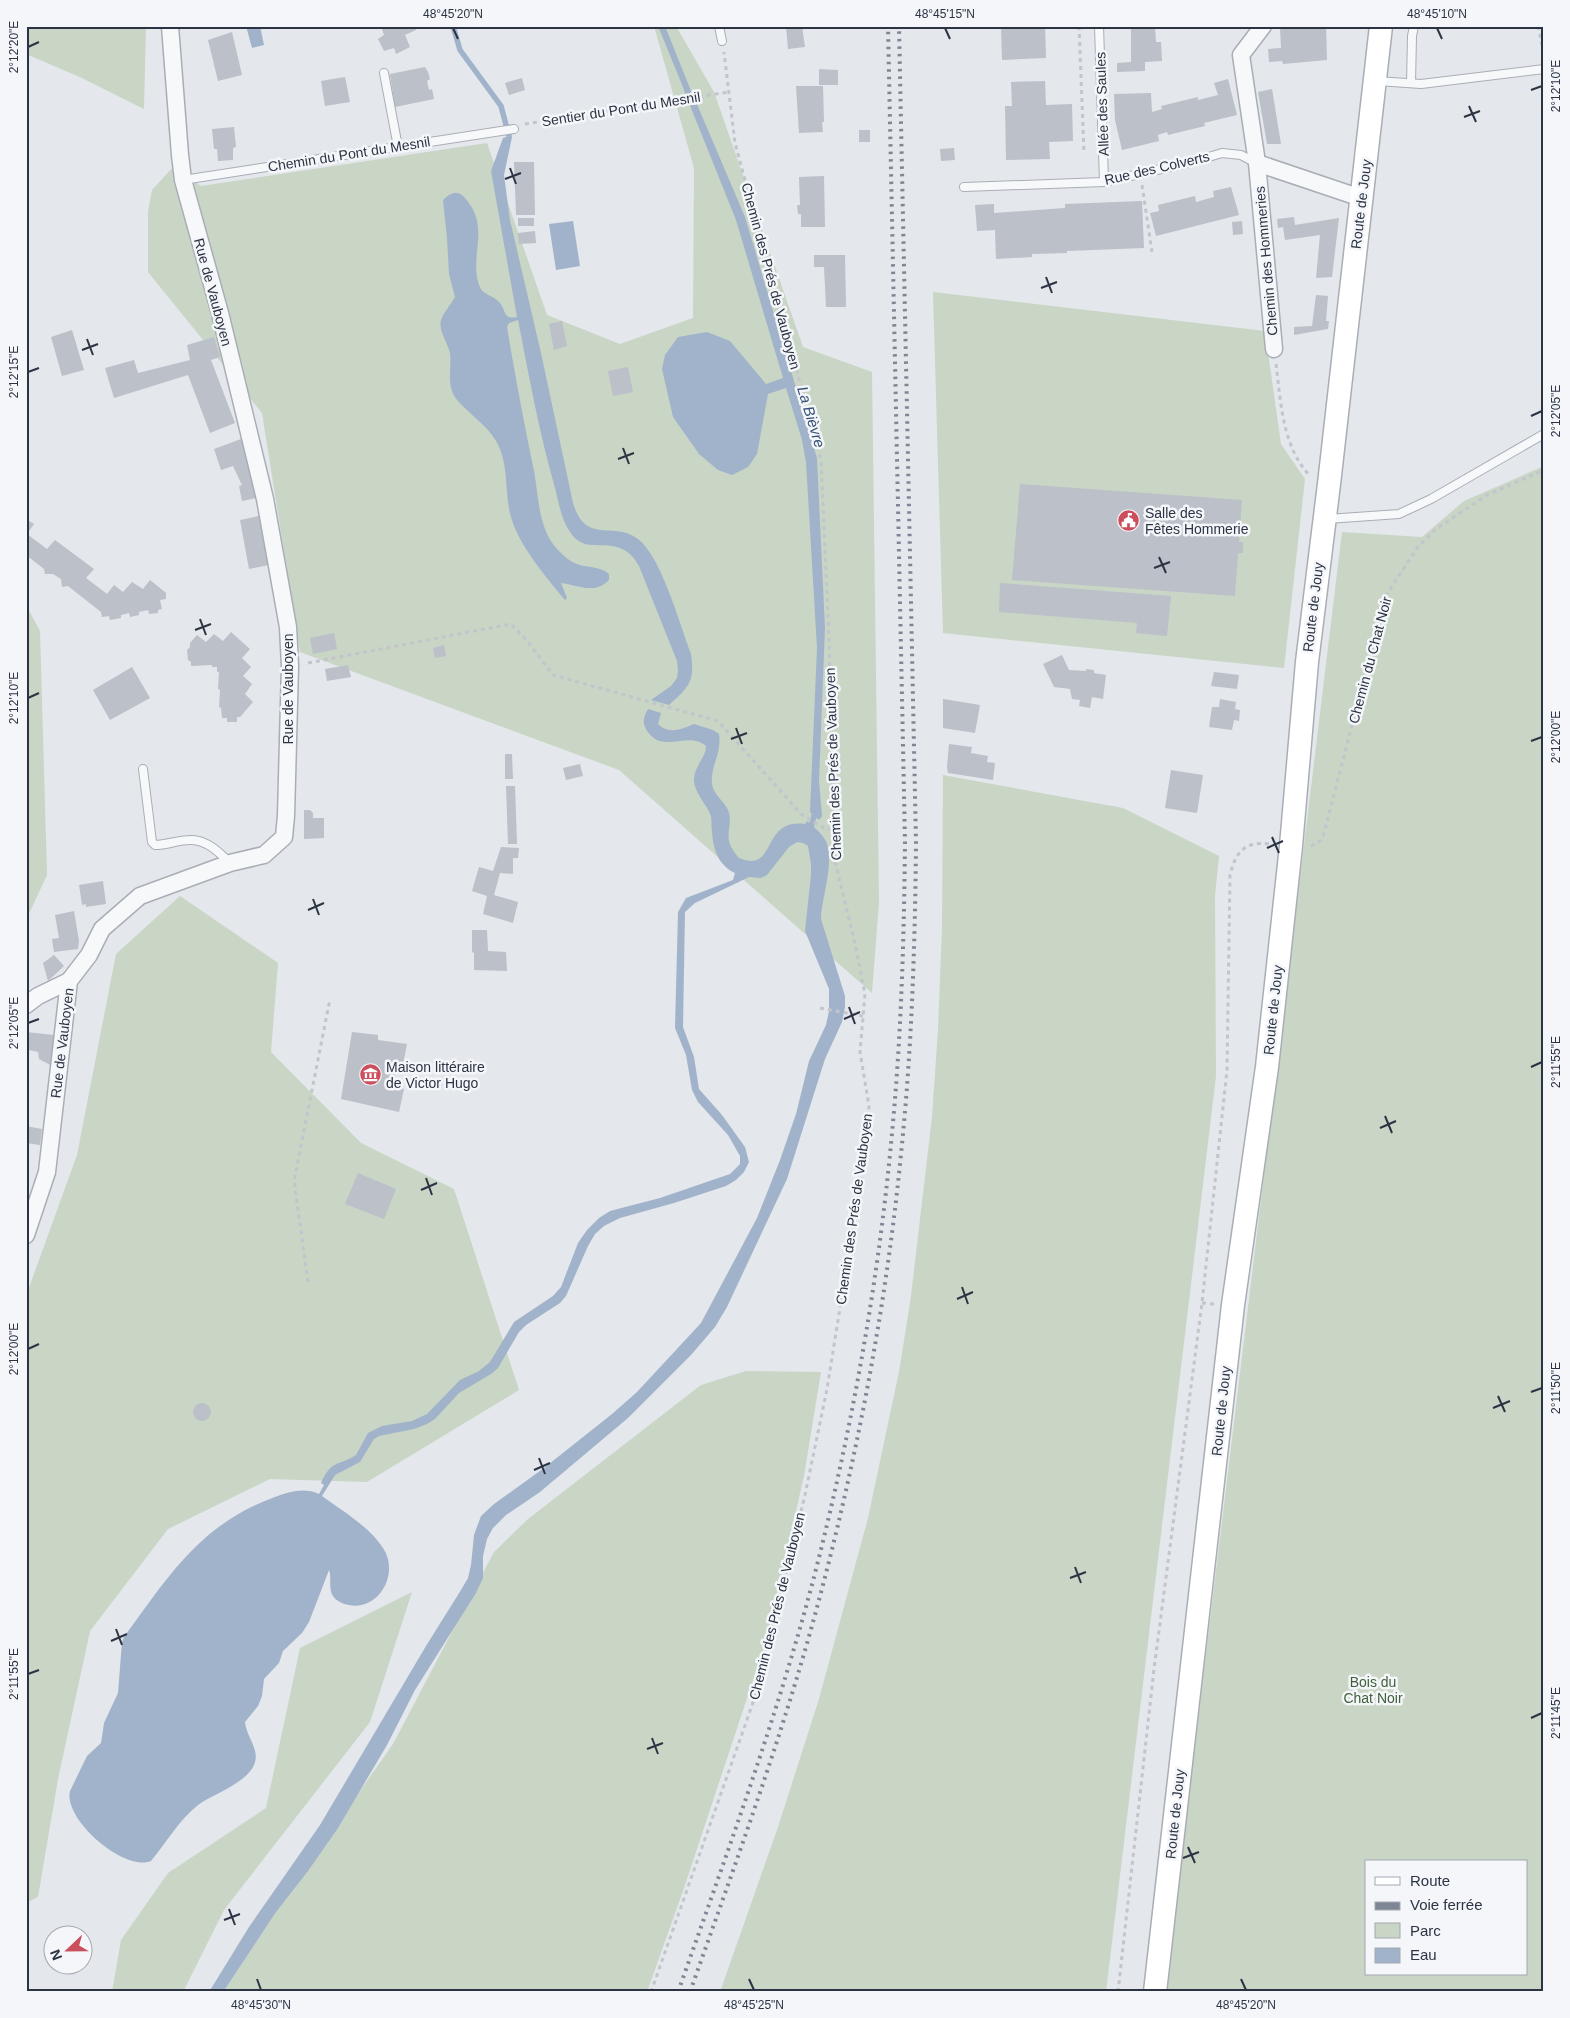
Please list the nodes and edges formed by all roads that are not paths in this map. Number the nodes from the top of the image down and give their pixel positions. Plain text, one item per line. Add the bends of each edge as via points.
1 (170, 26) edge
2 (719, 26) edge
3 (1098, 26) edge
4 (1263, 26) edge
5 (1381, 26) edge
6 (1414, 26) edge
7 (722, 41) road end
8 (1544, 69) edge
9 (384, 73) dead end
10 (1375, 80) junction
11 (1411, 83) junction
12 (514, 129) road end
13 (398, 147) junction
14 (1257, 163) junction
15 (183, 180) junction
16 (1104, 182) junction
17 (964, 187) dead end
18 (1361, 198) junction
19 (1274, 349) road end
20 (1544, 434) edge
21 (1324, 519) junction
22 (143, 769) dead end
23 (230, 863) junction
24 (69, 981) junction
25 (26, 1006) edge
26 (26, 1235) edge
27 (1155, 1992) edge

1 - 15 street, Rue de Vauboyen
2 - 7 lane
3 - 16 lane, Allée des Saules
4 - 14 street, Chemin des Hommeries via 1241,55
5 - 10 main road, Route de Jouy
6 - 11 lane
8 - 11 lane
9 - 13 lane
10 - 11 lane
10 - 18 main road, Route de Jouy
12 - 13 lane, Chemin du Pont du Mesnil
13 - 15 lane, Chemin du Pont du Mesnil
14 - 16 lane, Rue des Colverts via 1241,155 1222,153
14 - 18 street
14 - 19 street, Chemin des Hommeries
15 - 23 street, Rue de Vauboyen via 266,499 288,627 290,666 284,837 264,854
16 - 17 lane, Rue des Colverts
18 - 21 main road, Route de Jouy
20 - 21 lane via 1399,514
21 - 27 main road, Route de Jouy via 1267,1067 1233,1305
22 - 23 lane via 152,842 155,845 192,840 218,851
23 - 24 street, Rue de Vauboyen via 140,896 102,929 89,955
24 - 25 street via 38,996
24 - 26 street, Rue de Vauboyen via 47,1172

